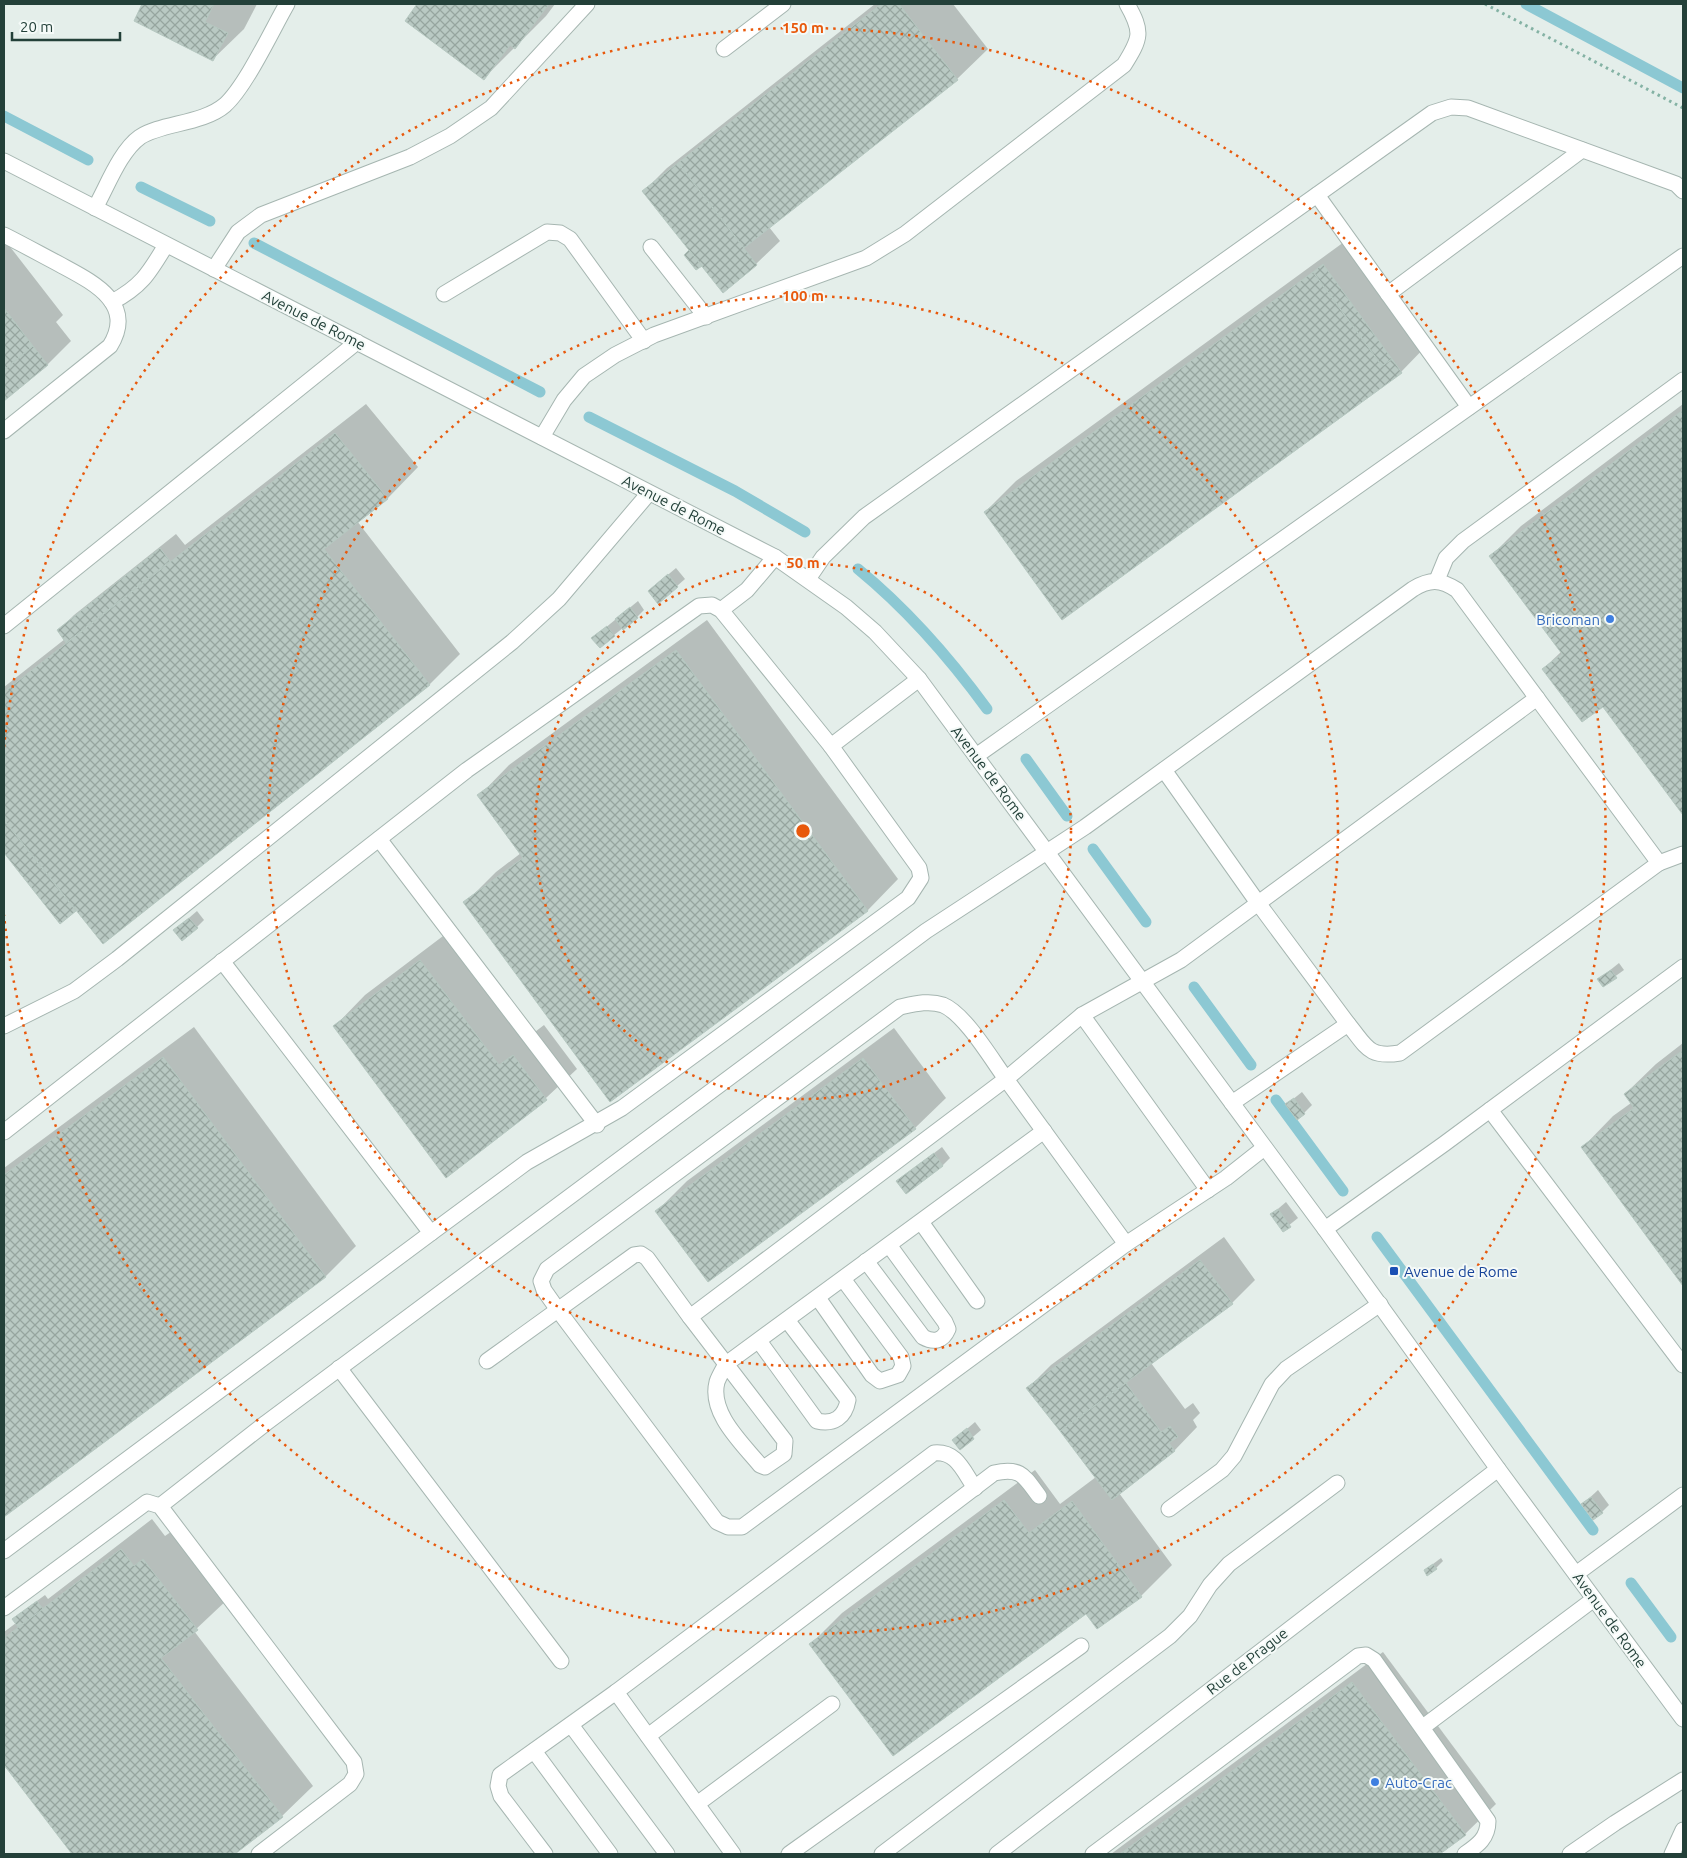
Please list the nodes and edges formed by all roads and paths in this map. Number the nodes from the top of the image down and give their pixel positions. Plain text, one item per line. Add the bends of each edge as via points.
1 (287, 4) edge
2 (587, 4) edge
3 (783, 4) edge
4 (1127, 4) edge
5 (1485, 4) edge
6 (724, 49) dead end
7 (1683, 108) edge
8 (1582, 150) junction
9 (4, 161) edge
10 (1683, 191) edge
11 (1317, 195) junction
12 (96, 208) junction
13 (4, 234) edge
14 (166, 245) junction
15 (651, 247) dead end
16 (1683, 256) edge
17 (214, 269) junction
18 (444, 294) dead end
19 (1388, 294) junction
20 (112, 302) junction
21 (706, 317) junction
22 (644, 341) junction
23 (356, 342) junction
24 (1683, 380) edge
25 (1469, 407) junction
26 (4, 431) edge
27 (542, 437) junction
28 (649, 493) junction
29 (775, 557) junction
30 (808, 579) junction
31 (1437, 580) junction
32 (721, 610) junction
33 (4, 626) edge
34 (919, 680) junction
35 (1537, 698) junction
36 (831, 746) junction
37 (976, 756) junction
38 (1164, 770) junction
39 (380, 839) junction
40 (1048, 853) junction
41 (1683, 854) edge
42 (1659, 863) junction
43 (1258, 903) junction
44 (222, 961) junction
45 (1683, 967) edge
46 (1142, 981) junction
47 (1082, 1015) junction
48 (1348, 1024) junction
49 (4, 1026) edge
50 (1006, 1079) junction
51 (1232, 1103) junction
52 (1490, 1110) junction
53 (597, 1125) junction
54 (1044, 1131) junction
55 (4, 1132) edge
56 (1264, 1148) junction
57 (1208, 1190) junction
58 (921, 1222) junction
59 (1325, 1229) junction
60 (431, 1233) junction
61 (1126, 1244) junction
62 (889, 1245) junction
63 (866, 1261) junction
64 (842, 1279) junction
65 (818, 1298) junction
66 (977, 1301) dead end
67 (1380, 1304) junction
68 (558, 1310) junction
69 (690, 1317) junction
70 (787, 1320) junction
71 (759, 1341) junction
72 (488, 1361) dead end
73 (726, 1364) junction
74 (1683, 1365) edge
75 (339, 1368) junction
76 (1498, 1469) junction
77 (1337, 1483) dead end
78 (975, 1488) junction
79 (1683, 1495) edge
80 (1040, 1496) dead end
81 (160, 1506) junction
82 (1169, 1509) dead end
83 (4, 1551) edge
84 (1576, 1574) junction
85 (1594, 1599) junction
86 (4, 1608) edge
87 (1081, 1646) dead end
88 (561, 1662) dead end
89 (616, 1692) junction
90 (832, 1704) dead end
91 (1683, 1719) edge
92 (570, 1725) junction
93 (1423, 1727) junction
94 (648, 1736) junction
95 (534, 1751) junction
96 (1683, 1780) edge
97 (697, 1804) junction
98 (1683, 1830) edge
99 (259, 1854) edge
100 (545, 1854) edge
101 (610, 1854) edge
102 (666, 1854) edge
103 (734, 1854) edge
104 (789, 1854) edge
105 (882, 1854) edge
106 (997, 1854) edge
107 (1093, 1854) edge
108 (1465, 1854) edge
109 (1570, 1854) edge
110 (1672, 1854) edge

1 - 12 street via 236,92 225,105 212,114 141,136 127,149
2 - 17 street via 491,108 450,136 410,157 261,215 238,232
3 - 6 street
4 - 21 street via 1138,23 1137,44 1124,65 905,234 866,258
5 - 7 path
8 - 10 street via 1676,184
8 - 11 street via 1468,108 1451,107 1432,113
8 - 19 street
9 - 12 street, Avenue de Rome
11 - 19 street
11 - 30 street via 864,516 823,557
12 - 14 street, Avenue de Rome
13 - 20 street via 99,286
14 - 17 street, Avenue de Rome
14 - 20 street via 147,277
15 - 21 street
16 - 25 street
17 - 23 street, Avenue de Rome
18 - 22 street via 547,232 560,233 570,239
19 - 25 street
20 - 26 street via 118,322 116,336 110,346
21 - 22 street
22 - 27 street via 615,355 584,376 564,400
23 - 27 street, Avenue de Rome
23 - 33 street
24 - 31 street via 1463,541 1446,558
25 - 37 street
27 - 28 street, Avenue de Rome
28 - 29 street, Avenue de Rome
28 - 49 street via 559,599 512,642 117,959 74,991
29 - 30 street, Avenue de Rome
29 - 32 street via 747,590
30 - 34 street, Avenue de Rome via 875,632
31 - 35 street via 1457,590
31 - 38 street via 1413,589
32 - 36 street
32 - 39 street via 712,605 699,606 467,770
34 - 36 street
34 - 37 street, Avenue de Rome
35 - 42 street
35 - 43 street
36 - 53 street via 919,868 917,887 908,898
37 - 40 street, Avenue de Rome
38 - 40 street
38 - 43 street
39 - 44 street
39 - 53 street
40 - 46 street, Avenue de Rome
40 - 75 street via 926,931
41 - 42 street
42 - 48 street via 1400,1053 1383,1056 1370,1052
43 - 46 street via 1181,960
43 - 48 street
44 - 55 street
44 - 60 street
45 - 52 street
46 - 47 street
46 - 51 street, Avenue de Rome
47 - 50 street
47 - 57 street
48 - 51 street
50 - 54 street
50 - 68 street via 962,1020 943,1006 921,1002 900,1007 547,1270 541,1281
50 - 69 street
51 - 56 street, Avenue de Rome
52 - 59 street
52 - 74 street
53 - 60 street via 556,1144 528,1162
54 - 58 street
54 - 61 street
56 - 57 street
56 - 59 street, Avenue de Rome
57 - 61 street
58 - 62 street
58 - 66 street
59 - 67 street, Avenue de Rome
60 - 83 street
61 - 68 street via 742,1527 728,1527 716,1522
62 - 63 street
62 - 63 street via 945,1322 948,1329 938,1341 923,1337
63 - 64 street
64 - 65 street
64 - 65 street via 901,1357 903,1366 898,1375 880,1381 872,1375
65 - 70 street
67 - 76 street, Avenue de Rome
67 - 82 street via 1286,1369 1272,1384 1234,1456 1222,1470
68 - 69 street via 634,1255 641,1254
68 - 72 street
69 - 73 street
70 - 71 street
70 - 71 street via 848,1400 840,1418 827,1423 817,1421
71 - 73 street
73 - 73 street via 785,1441 784,1454 770,1465 760,1465 727,1424 720,1410 716,1393
75 - 81 street
75 - 88 street
76 - 84 street, Avenue de Rome
76 - 106 street, Rue de Prague
77 - 105 street via 1229,1564 1210,1585 1190,1616 1170,1636
78 - 80 street via 994,1473 1008,1470 1022,1473
78 - 89 street via 954,1457 945,1452 934,1453
78 - 94 street
79 - 84 street
81 - 86 street via 147,1502
81 - 99 street via 354,1762 356,1774 350,1784
84 - 85 street, Avenue de Rome
85 - 91 street, Avenue de Rome
85 - 93 street
87 - 104 street
89 - 92 street
89 - 94 street
90 - 97 street
92 - 95 street
92 - 102 street
93 - 107 street via 1374,1660 1366,1655 1358,1656
93 - 108 street via 1488,1820 1488,1830 1481,1842
94 - 97 street
95 - 100 street via 500,1775 498,1786 501,1796
95 - 101 street
96 - 109 street
97 - 103 street
98 - 110 street

